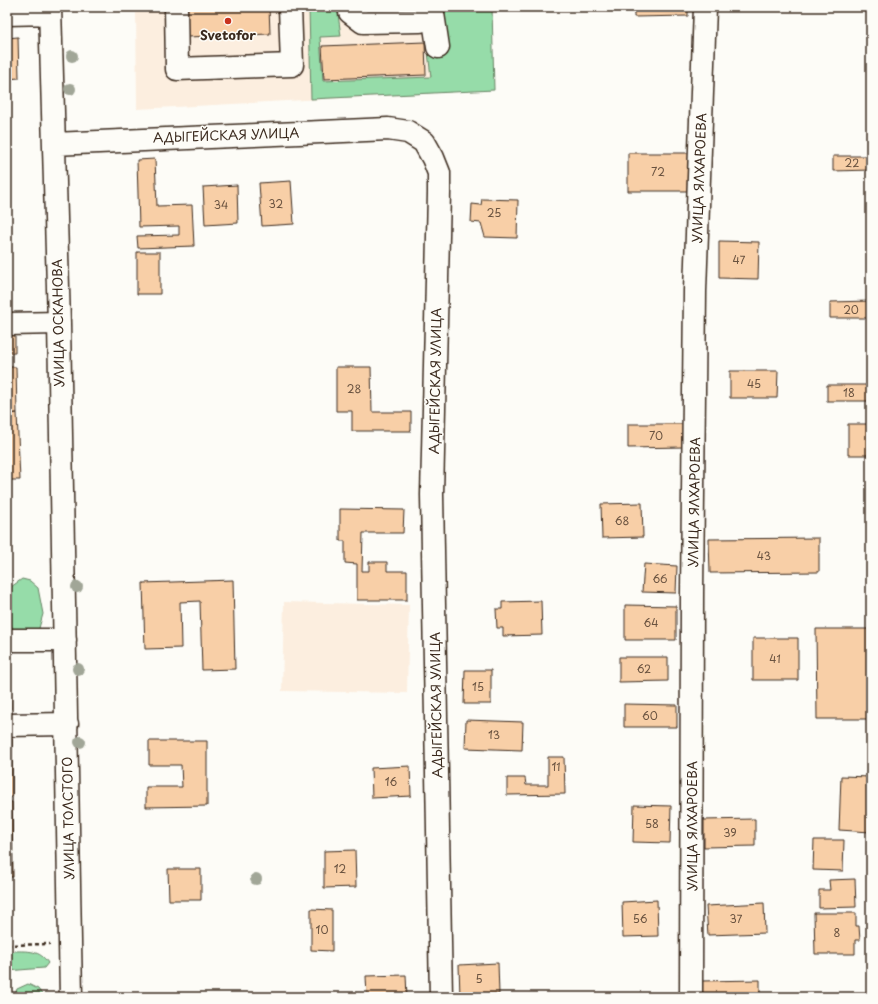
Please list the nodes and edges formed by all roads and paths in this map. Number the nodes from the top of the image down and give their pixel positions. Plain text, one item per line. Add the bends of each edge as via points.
1 (176, 7) edge
2 (290, 7) edge
3 (350, 7) edge
4 (432, 7) edge
5 (705, 7) edge
6 (50, 10) edge
7 (7, 14) edge
8 (438, 47) dead end
9 (54, 144) junction
10 (58, 322) junction
11 (7, 324) edge
12 (7, 640) edge
13 (65, 640) junction
14 (67, 724) junction
15 (7, 725) edge
16 (7, 944) edge
17 (70, 944) junction
18 (72, 997) edge
19 (441, 997) edge
20 (691, 997) edge

1 - 2 street via 177,69 292,65
3 - 4 street via 350,12 363,22 420,21
4 - 8 street
5 - 20 street, УЛИЦА ЯЛХАРОЕВА via 695,291
6 - 7 street
6 - 9 street, УЛИЦА ОСКАНОВА
9 - 10 street, УЛИЦА ОСКАНОВА
9 - 19 street, АДЫГЕЙСКАЯ УЛИЦА via 388,128 408,132 424,142 433,158 439,173 432,496
10 - 11 street
10 - 13 street, УЛИЦА ОСКАНОВА
12 - 13 street
13 - 14 street, УЛИЦА ТОЛСТОГО
14 - 15 street
14 - 17 street, УЛИЦА ТОЛСТОГО
16 - 17 path
17 - 18 street, УЛИЦА ТОЛСТОГО

